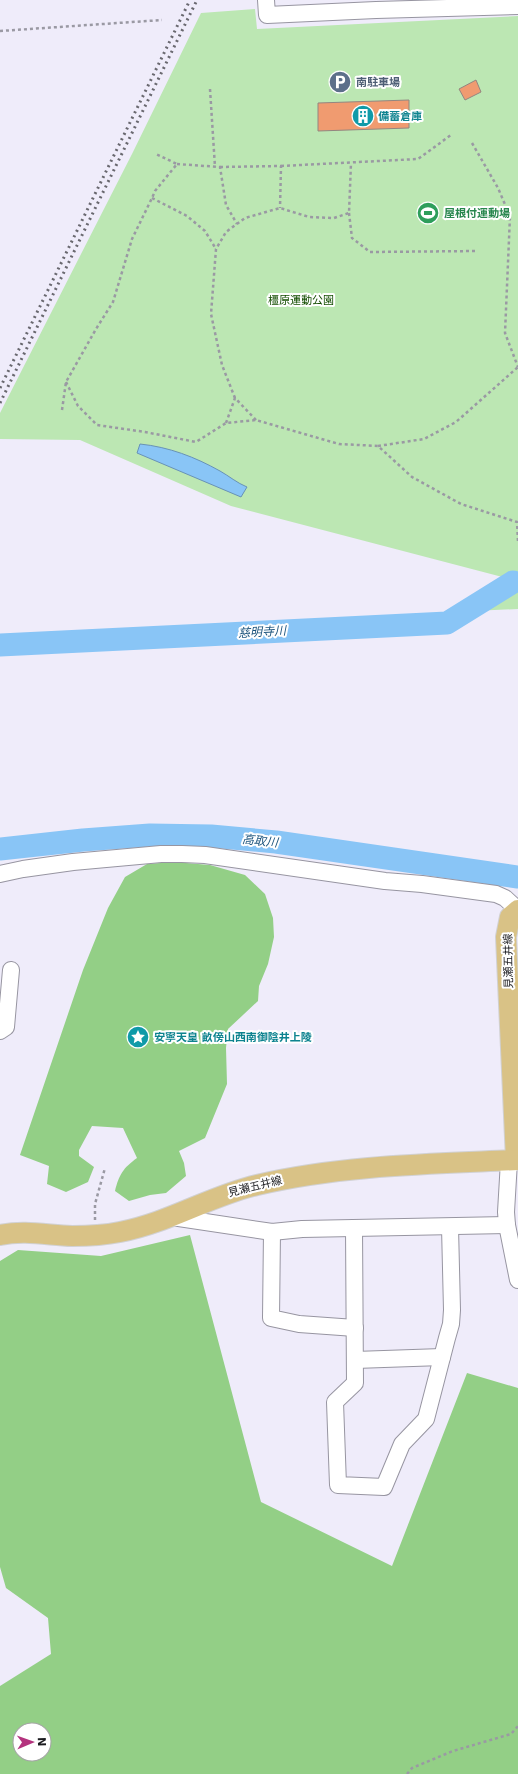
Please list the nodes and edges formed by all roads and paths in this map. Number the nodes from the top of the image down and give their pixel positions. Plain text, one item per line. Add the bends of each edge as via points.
1 (266, 0) edge
2 (478, 4) edge
3 (518, 6) edge
4 (162, 20) dead end
5 (0, 31) edge
6 (210, 89) dead end
7 (451, 135) dead end
8 (472, 143) dead end
9 (156, 154) dead end
10 (351, 163) junction
11 (177, 164) junction
12 (281, 166) junction
13 (215, 167) junction
14 (220, 167) junction
15 (152, 198) junction
16 (280, 208) junction
17 (349, 214) junction
18 (237, 224) junction
19 (216, 249) junction
20 (477, 251) dead end
21 (518, 367) edge
22 (66, 382) junction
23 (235, 398) junction
24 (62, 410) dead end
25 (256, 420) junction
26 (226, 423) junction
27 (378, 446) junction
28 (518, 541) edge
29 (0, 874) edge
30 (518, 910) edge
31 (11, 970) dead end
32 (0, 1031) edge
33 (514, 1161) edge
34 (105, 1168) dead end
35 (172, 1217) junction
36 (507, 1226) junction
37 (450, 1227) junction
38 (354, 1228) junction
39 (272, 1232) junction
40 (0, 1235) edge
41 (95, 1235) junction
42 (518, 1280) edge
43 (355, 1328) junction
44 (442, 1357) junction
45 (355, 1360) junction
46 (518, 1726) edge
47 (407, 1774) edge

1 - 2 street via 267,15
2 - 3 street
4 - 5 path
6 - 13 path
7 - 10 path via 418,159
8 - 21 path via 498,188 510,216 505,334
9 - 11 path
10 - 12 path
10 - 17 path
11 - 13 path
11 - 15 path
12 - 14 path
12 - 16 path
13 - 14 path
14 - 18 path via 226,205
15 - 19 path via 187,216 205,231
15 - 22 path via 132,239 113,302
16 - 17 path via 309,217 334,218
16 - 18 path via 245,218
17 - 20 path via 352,238 370,252
18 - 19 path via 226,232
19 - 23 path via 211,314 222,365
21 - 27 path via 456,422 424,439
22 - 24 path
22 - 26 path via 78,406 97,425 196,442
23 - 25 path
23 - 26 path
25 - 26 path
25 - 27 path via 339,444
27 - 28 path via 412,477 461,504 517,522
29 - 30 street via 23,868 73,862 161,854 205,855 496,894 505,898
30 - 33 main road, 見瀬五井線 via 510,917 506,937
31 - 32 street via 6,1027
33 - 35 main road, 見瀬五井線 via 320,1172 238,1190
33 - 36 street via 506,1212
34 - 41 path via 95,1204
35 - 39 street
35 - 41 main road, 見瀬五井線 via 139,1228
36 - 37 street
36 - 42 street
37 - 38 street
37 - 44 street via 451,1324
38 - 39 street
38 - 43 street
39 - 43 street via 271,1318 299,1324
40 - 41 main road, 見瀬五井線 via 26,1232
43 - 45 street
44 - 45 street
44 - 45 street via 426,1419 402,1444 384,1487 338,1485 335,1402 355,1384
46 - 47 path via 511,1734 453,1751 412,1768

